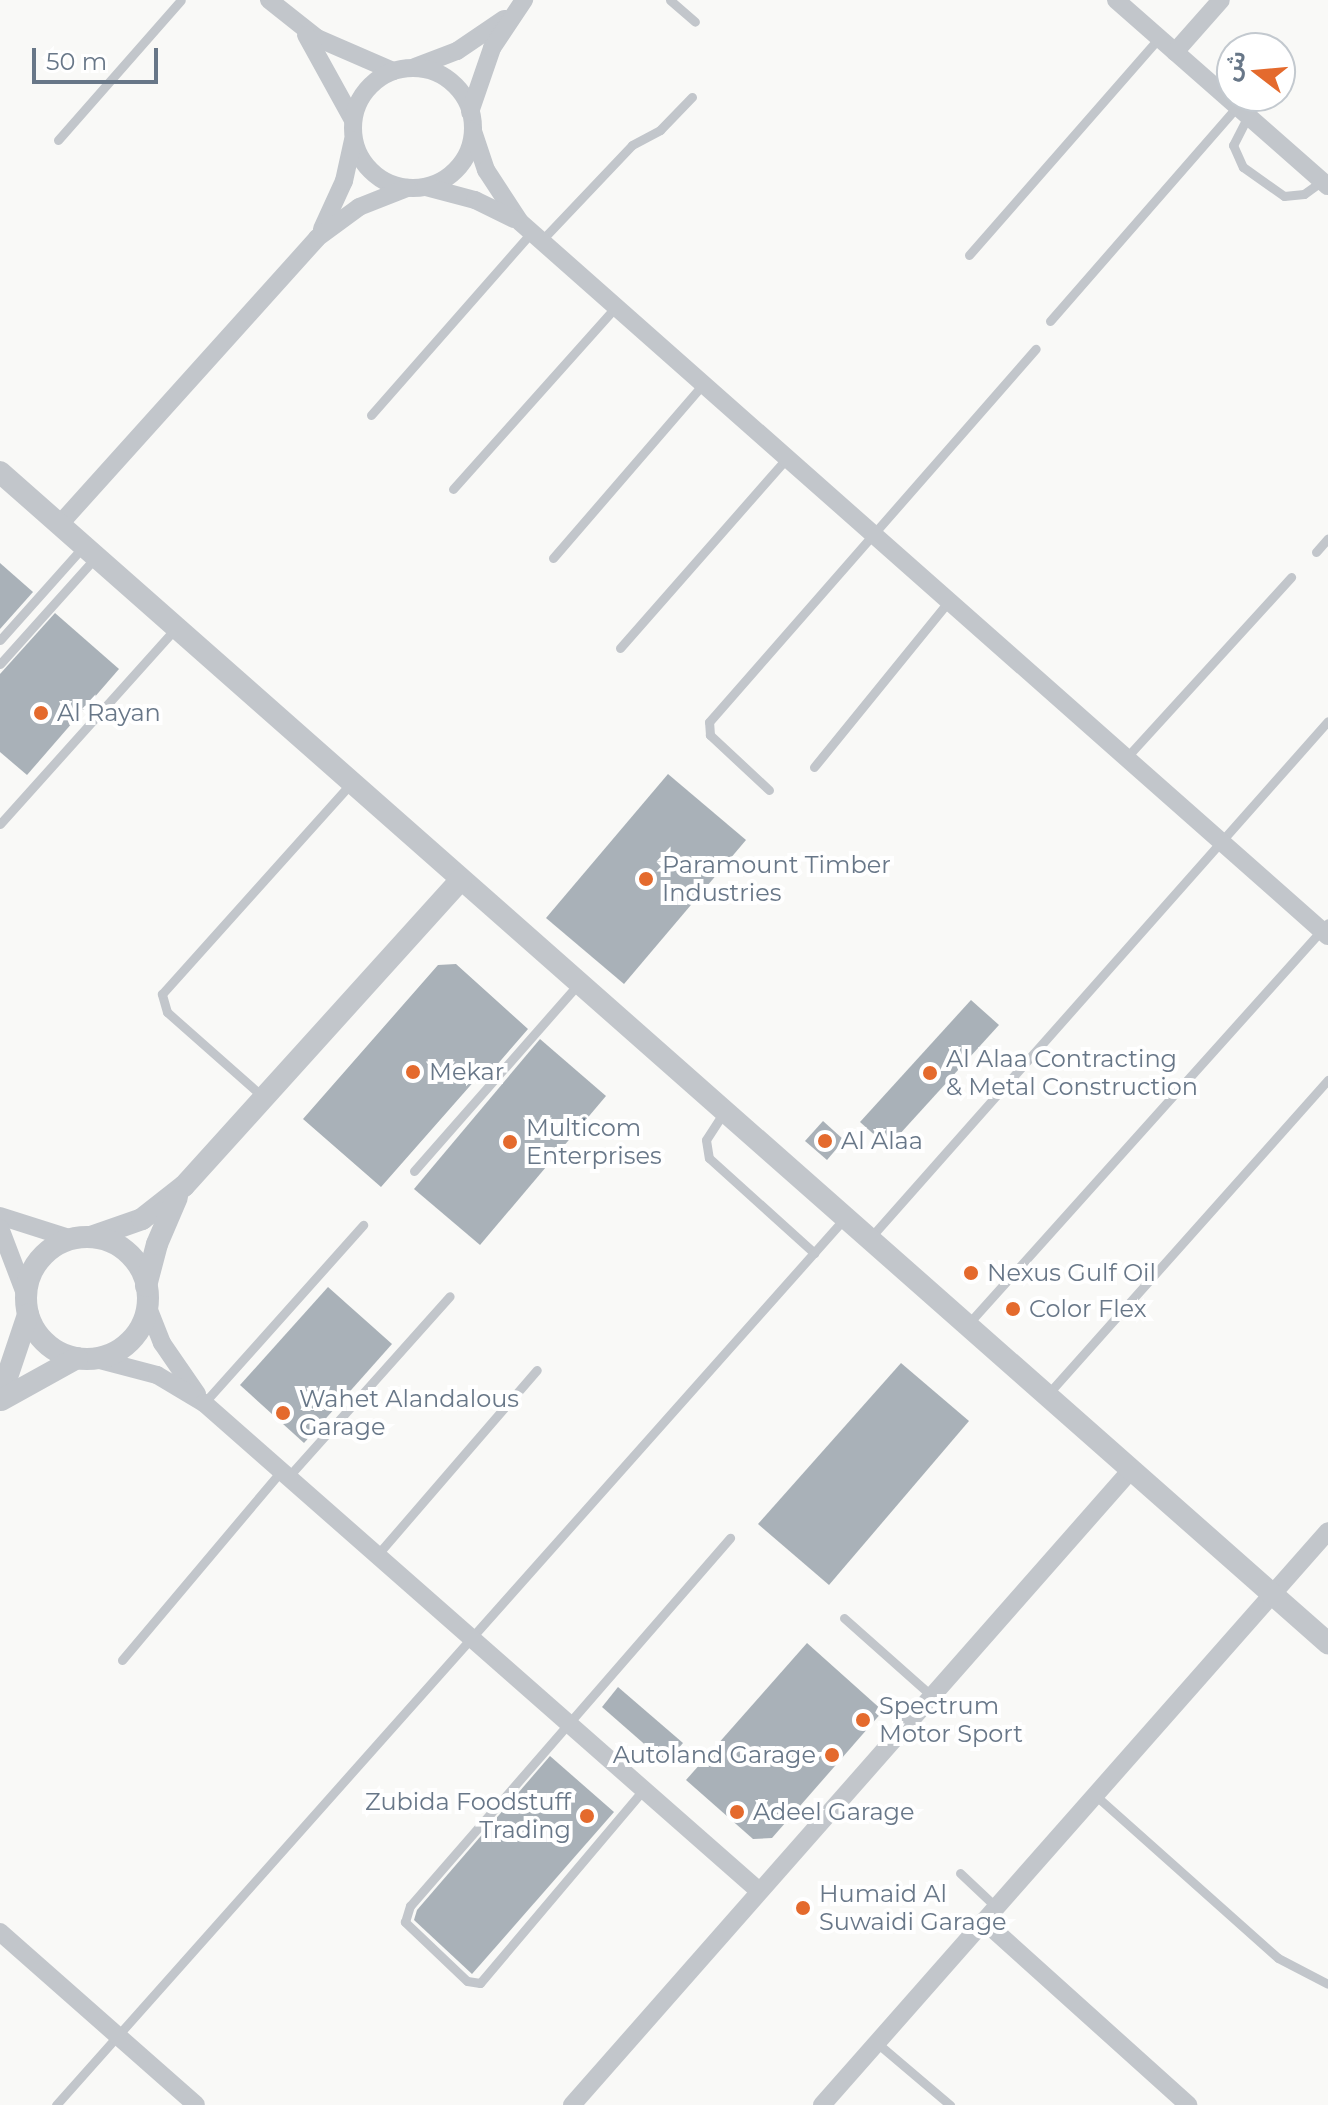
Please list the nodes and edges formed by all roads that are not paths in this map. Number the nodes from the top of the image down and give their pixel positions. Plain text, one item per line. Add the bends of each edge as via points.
1 (181, 0) edge
2 (269, 0) edge
3 (670, 0) edge
4 (1116, 0) edge
5 (1221, 0) edge
6 (520, 3) edge
7 (695, 22) dead end
8 (300, 27) junction
9 (1159, 38) junction
10 (1175, 52) junction
11 (412, 68) junction
12 (393, 71) junction
13 (1216, 88) edge
14 (692, 97) dead end
15 (1242, 112) edge
16 (1243, 112) edge
17 (1244, 112) edge
18 (353, 120) junction
19 (472, 121) junction
20 (58, 140) dead end
21 (353, 140) junction
22 (1325, 184) edge
23 (426, 187) junction
24 (407, 188) junction
25 (531, 232) junction
26 (317, 238) junction
27 (969, 255) dead end
28 (616, 307) junction
29 (1050, 321) dead end
30 (1036, 349) dead end
31 (703, 384) junction
32 (371, 415) dead end
33 (787, 458) junction
34 (1, 474) edge
35 (453, 489) dead end
36 (59, 525) junction
37 (872, 534) junction
38 (1328, 538) edge
39 (90, 551) junction
40 (1316, 552) dead end
41 (553, 558) dead end
42 (1291, 577) dead end
43 (949, 601) junction
44 (176, 628) junction
45 (0, 640) edge
46 (620, 648) dead end
47 (0, 664) edge
48 (1328, 721) edge
49 (1126, 758) junction
50 (814, 767) dead end
51 (352, 782) junction
52 (769, 790) dead end
53 (0, 824) edge
54 (1221, 842) junction
55 (461, 879) junction
56 (1326, 930) edge
57 (579, 983) junction
58 (1328, 1080) edge
59 (263, 1098) junction
60 (724, 1112) junction
61 (414, 1171) dead end
62 (184, 1186) junction
63 (0, 1216) edge
64 (844, 1219) junction
65 (363, 1225) dead end
66 (0, 1228) edge
67 (82, 1238) junction
68 (869, 1240) junction
69 (814, 1253) junction
70 (147, 1296) junction
71 (450, 1296) dead end
72 (27, 1306) junction
73 (966, 1326) junction
74 (86, 1358) junction
75 (537, 1370) dead end
76 (1046, 1396) junction
77 (0, 1399) edge
78 (204, 1403) junction
79 (1131, 1470) junction
80 (286, 1473) junction
81 (1328, 1531) edge
82 (730, 1538) dead end
83 (378, 1554) junction
84 (1273, 1594) junction
85 (844, 1618) dead end
86 (470, 1636) junction
87 (1328, 1643) edge
88 (122, 1660) dead end
89 (932, 1696) junction
90 (568, 1723) junction
91 (644, 1789) junction
92 (1095, 1795) junction
93 (960, 1873) dead end
94 (759, 1891) junction
95 (990, 1914) junction
96 (0, 1932) edge
97 (1328, 1984) edge
98 (117, 2035) junction
99 (877, 2043) junction
100 (56, 2105) edge
101 (196, 2105) edge
102 (572, 2105) edge
103 (822, 2105) edge
104 (950, 2105) edge
105 (1188, 2105) edge

1 - 20 lane
2 - 8 street
3 - 7 lane
4 - 9 street
5 - 10 street
6 - 11 street via 457,51
6 - 19 street via 483,68
8 - 12 street via 354,58
8 - 18 street via 325,62
9 - 10 street
9 - 27 lane
10 - 13 street
11 - 12 street
11 - 19 street via 442,76
12 - 18 street via 366,90
14 - 25 lane via 660,130 632,145
15 - 29 lane
16 - 22 lane via 1234,153 1243,167 1284,196
17 - 22 street
18 - 21 street
19 - 23 street via 470,146 453,172
19 - 25 street via 486,170
21 - 24 street via 378,178
21 - 26 street via 344,181
23 - 24 street
23 - 25 street via 475,200
24 - 26 street via 359,207
25 - 28 street
25 - 32 lane
26 - 36 street
28 - 31 street
28 - 35 lane
30 - 37 lane
31 - 33 street
31 - 41 lane
33 - 37 street
33 - 46 lane
34 - 36 street
36 - 39 street
37 - 43 street
37 - 52 lane via 709,722 710,735
38 - 40 lane
39 - 44 street
39 - 45 lane
39 - 47 lane
42 - 49 lane
43 - 49 street
43 - 50 lane
44 - 51 street
44 - 53 lane
48 - 54 lane
49 - 54 street
51 - 55 street
51 - 59 lane via 162,994 167,1012
54 - 56 street
54 - 68 lane
55 - 57 street
55 - 59 street
56 - 73 lane
57 - 60 street
57 - 61 lane
58 - 76 lane
59 - 62 street
60 - 64 street
60 - 69 lane via 706,1140 709,1158
62 - 67 street via 142,1219
62 - 70 street via 160,1234
63 - 67 street
64 - 68 street
64 - 69 lane
65 - 78 lane
66 - 72 street
67 - 70 street via 121,1248 133,1258
67 - 72 street via 45,1254
68 - 73 street
69 - 86 lane
70 - 74 street via 124,1346
70 - 78 street via 162,1343
71 - 80 lane
72 - 74 street via 46,1344
72 - 77 street
73 - 76 street
74 - 77 street
74 - 78 street via 157,1375
75 - 83 lane
76 - 79 street
78 - 80 street
79 - 84 street
79 - 89 street
80 - 83 street
80 - 88 lane
81 - 84 street
82 - 90 lane
83 - 86 street
84 - 87 street
84 - 92 street
85 - 89 lane
86 - 90 street
86 - 98 lane
89 - 94 street
90 - 91 street
90 - 91 lane via 406,1911 408,1928 467,1981 484,1980
91 - 94 street
92 - 95 street
92 - 97 lane via 1278,1958
93 - 95 lane
94 - 102 street
95 - 99 street
95 - 105 street
96 - 98 street
98 - 100 lane
98 - 101 street
99 - 103 street
99 - 104 lane

